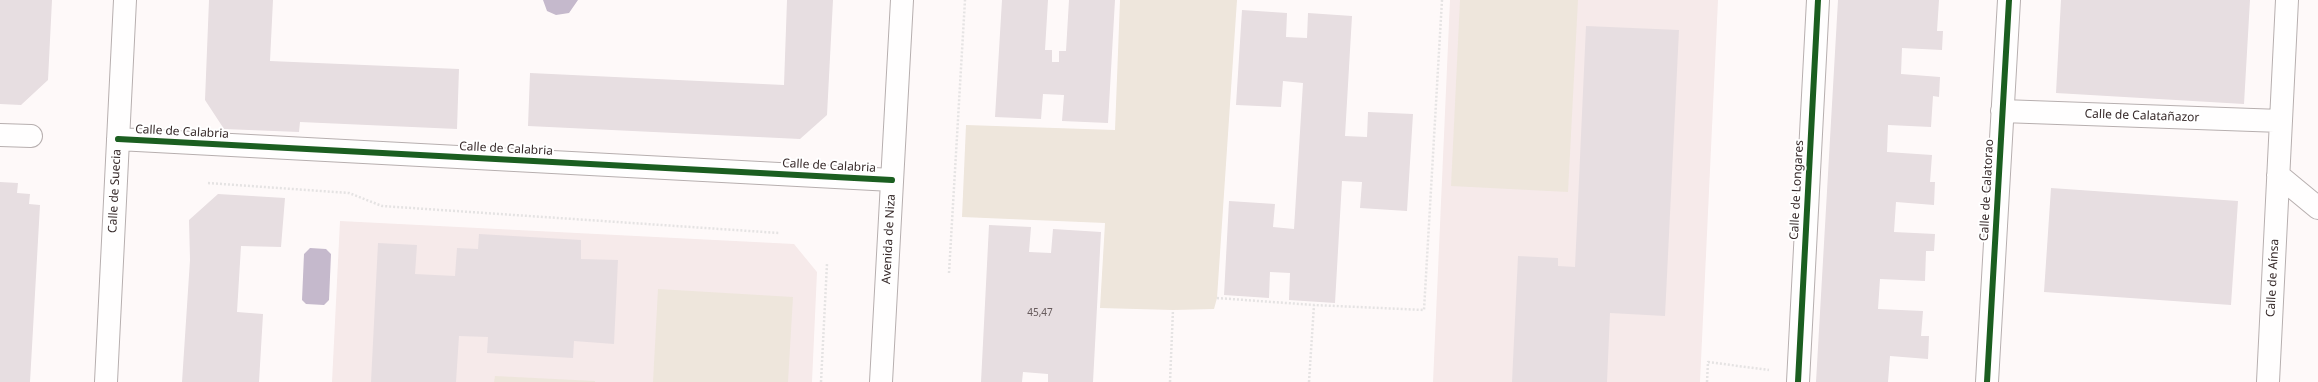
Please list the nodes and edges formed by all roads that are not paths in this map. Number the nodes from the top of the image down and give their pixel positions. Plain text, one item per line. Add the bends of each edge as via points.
1 (125, 0) edge
2 (902, 0) edge
3 (1818, 0) edge
4 (2009, 0) edge
5 (2287, 0) edge
6 (2002, 110) junction
7 (2281, 121) junction
8 (0, 135) edge
9 (31, 136) dead end
10 (118, 139) junction
11 (2278, 175) junction
12 (892, 180) junction
13 (2318, 208) edge
14 (1799, 378) edge
15 (106, 382) edge
16 (881, 382) edge
17 (1987, 382) edge
18 (2268, 382) edge

1 - 10 street, Calle de Suecia
2 - 12 street, Avenida de Niza
3 - 14 street, Calle de Longares
4 - 6 street, Calle de Calatorao
5 - 7 street, Calle de Aínsa
6 - 7 street, Calle de Calatañazor
6 - 17 street, Calle de Calatorao
7 - 11 street, Calle de Aínsa
8 - 9 street
10 - 12 street, Calle de Calabria
10 - 15 street, Calle de Suecia
11 - 13 street
11 - 18 street, Calle de Aínsa
12 - 16 street, Avenida de Niza

